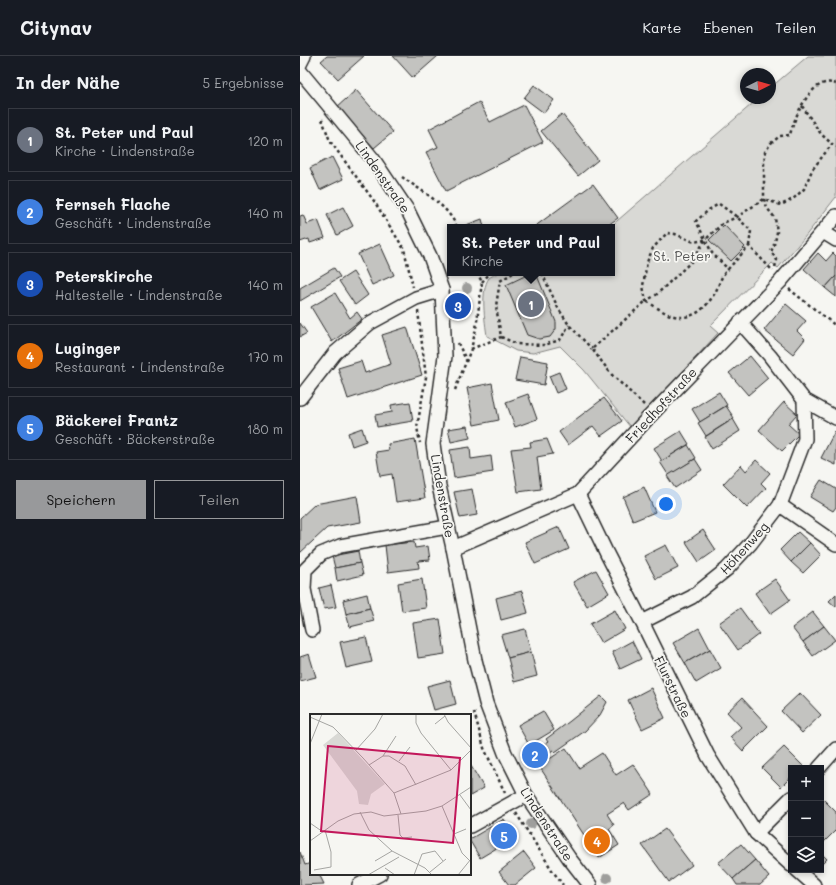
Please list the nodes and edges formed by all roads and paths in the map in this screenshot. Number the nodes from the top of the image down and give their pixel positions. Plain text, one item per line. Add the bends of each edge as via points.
1 (304, 56) edge
2 (300, 64) edge
3 (300, 70) edge
4 (836, 84) edge
5 (801, 106) junction
6 (322, 118) dead end
7 (832, 144) junction
8 (836, 147) edge
9 (399, 175) dead end
10 (764, 199) junction
11 (836, 216) edge
12 (736, 217) junction
13 (456, 224) edge
14 (823, 232) junction
15 (705, 240) junction
16 (836, 240) edge
17 (749, 246) junction
18 (728, 269) junction
19 (479, 276) edge
20 (487, 276) edge
21 (508, 276) edge
22 (543, 276) edge
23 (776, 276) junction
24 (482, 282) junction
25 (442, 290) junction
26 (416, 298) junction
27 (646, 301) junction
28 (740, 322) junction
29 (569, 325) junction
30 (836, 326) edge
31 (501, 337) junction
32 (471, 349) junction
33 (592, 349) junction
34 (452, 396) dead end
35 (300, 398) edge
36 (804, 400) junction
37 (649, 417) junction
38 (836, 418) edge
39 (578, 494) junction
40 (780, 505) junction
41 (447, 527) junction
42 (836, 544) edge
43 (453, 548) junction
44 (642, 622) junction
45 (312, 630) dead end
46 (836, 750) edge
47 (822, 765) edge
48 (526, 795) junction
49 (788, 801) edge
50 (471, 825) edge
51 (756, 833) junction
52 (788, 862) edge
53 (800, 873) edge
54 (378, 875) edge
55 (359, 885) edge
56 (590, 885) edge
57 (814, 885) edge

1 - 2 street
3 - 25 street, Lindenstraße via 373,160 408,211 430,256
4 - 5 path via 821,84
5 - 7 path
5 - 10 path via 790,135 780,136 765,152
6 - 26 path via 330,141 374,201 404,249
7 - 8 path
7 - 10 path via 812,170 804,189 793,199 781,204
9 - 13 path via 443,207
10 - 12 path
10 - 23 path via 775,218 777,232 771,252 777,260
11 - 14 street, Friedhofstraße
12 - 15 path via 723,223
12 - 15 path via 719,204 710,209 696,221
12 - 17 path via 751,231
14 - 16 street
14 - 23 street, Friedhofstraße
15 - 18 path via 712,253
15 - 27 path via 693,260 656,295
15 - 27 path via 694,242 667,233 653,248 647,262 643,286
17 - 18 path
17 - 23 path
18 - 27 path via 721,276 707,305 695,315 673,316
19 - 24 path
20 - 24 path
21 - 31 path via 500,281 496,306
22 - 29 path
23 - 28 street, Friedhofstraße
23 - 30 path
24 - 32 path
25 - 26 street
25 - 41 street, Lindenstraße via 445,356 434,444
26 - 35 street via 370,323 352,338 335,353
27 - 33 path
28 - 36 street
28 - 37 street, Friedhofstraße
29 - 31 path via 560,340 544,345 517,344
29 - 33 path
31 - 32 path
32 - 34 path
33 - 37 path via 612,375 648,409
36 - 38 street
36 - 40 street, Höhenweg via 805,439
37 - 39 street, Friedhofstraße
39 - 43 street, Friedhofstraße
39 - 44 street, Flurstraße
40 - 42 street
40 - 44 street, Höhenweg via 727,569 692,597
41 - 43 street, Lindenstraße
41 - 45 street via 340,546 321,554 305,570 304,589
43 - 48 street, Lindenstraße via 486,703 505,753
44 - 51 street, Flurstraße via 708,756
46 - 47 street
48 - 50 street
48 - 56 street, Lindenstraße
49 - 51 street
51 - 52 street, Flurstraße
53 - 57 street
54 - 55 street

